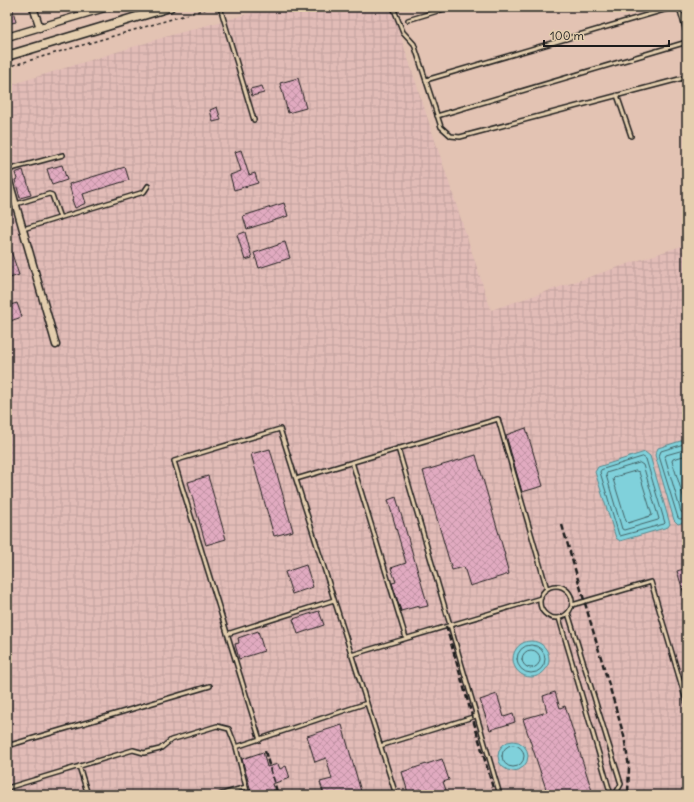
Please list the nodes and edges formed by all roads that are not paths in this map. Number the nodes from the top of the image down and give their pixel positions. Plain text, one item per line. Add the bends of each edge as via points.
1 (33, 7) edge
2 (108, 7) edge
3 (170, 7) edge
4 (220, 7) edge
5 (393, 7) edge
6 (451, 7) edge
7 (674, 7) edge
8 (679, 7) edge
9 (408, 20) dead end
10 (40, 28) junction
11 (687, 35) edge
12 (7, 37) edge
13 (687, 42) edge
14 (7, 56) edge
15 (687, 77) edge
16 (426, 80) junction
17 (617, 95) junction
18 (437, 116) junction
19 (254, 120) dead end
20 (631, 136) dead end
21 (63, 155) dead end
22 (7, 170) edge
23 (7, 174) edge
24 (148, 186) dead end
25 (16, 204) junction
26 (60, 218) junction
27 (23, 229) junction
28 (56, 345) dead end
29 (398, 448) junction
30 (352, 462) junction
31 (296, 479) junction
32 (547, 589) junction
33 (541, 598) junction
34 (334, 600) junction
35 (572, 605) junction
36 (568, 613) junction
37 (558, 618) junction
38 (450, 625) junction
39 (227, 634) junction
40 (406, 638) junction
41 (351, 655) junction
42 (210, 686) dead end
43 (367, 703) junction
44 (687, 704) edge
45 (476, 716) junction
46 (260, 740) junction
47 (7, 746) edge
48 (380, 746) junction
49 (236, 748) junction
50 (79, 766) junction
51 (246, 787) junction
52 (7, 788) edge
53 (88, 795) edge
54 (219, 795) edge
55 (248, 795) edge
56 (396, 795) edge
57 (500, 795) edge
58 (612, 795) edge

1 - 10 street
2 - 10 street
3 - 14 street
4 - 19 lane
5 - 16 lane via 403,32 414,44
6 - 9 lane
7 - 16 lane
8 - 11 lane
10 - 12 street
13 - 18 lane
15 - 17 lane
16 - 18 lane
17 - 18 lane via 460,137 451,136 445,131
17 - 20 lane
21 - 22 lane
23 - 25 street
24 - 26 lane via 144,192
25 - 26 lane via 49,194 52,195
25 - 27 street
26 - 27 lane
27 - 28 street
29 - 30 lane
29 - 32 lane via 498,419
29 - 38 lane
30 - 31 lane
30 - 40 lane
31 - 34 lane
31 - 39 lane via 280,429 174,461
32 - 33 lane
32 - 35 lane via 562,587 570,594
33 - 37 lane via 544,613
33 - 38 lane
34 - 39 lane
34 - 41 lane
35 - 36 lane
35 - 44 lane via 651,582
36 - 37 lane
36 - 58 lane via 621,784
37 - 58 lane
38 - 40 lane
38 - 45 lane
39 - 46 lane
40 - 41 lane
41 - 43 lane
42 - 47 lane
43 - 46 lane
43 - 48 lane
45 - 48 lane
45 - 57 lane
46 - 49 lane
48 - 56 lane
49 - 50 lane via 229,729 217,726 171,740 160,749 144,753 133,750
49 - 51 lane
50 - 52 lane
50 - 53 lane
51 - 54 lane
51 - 55 lane

